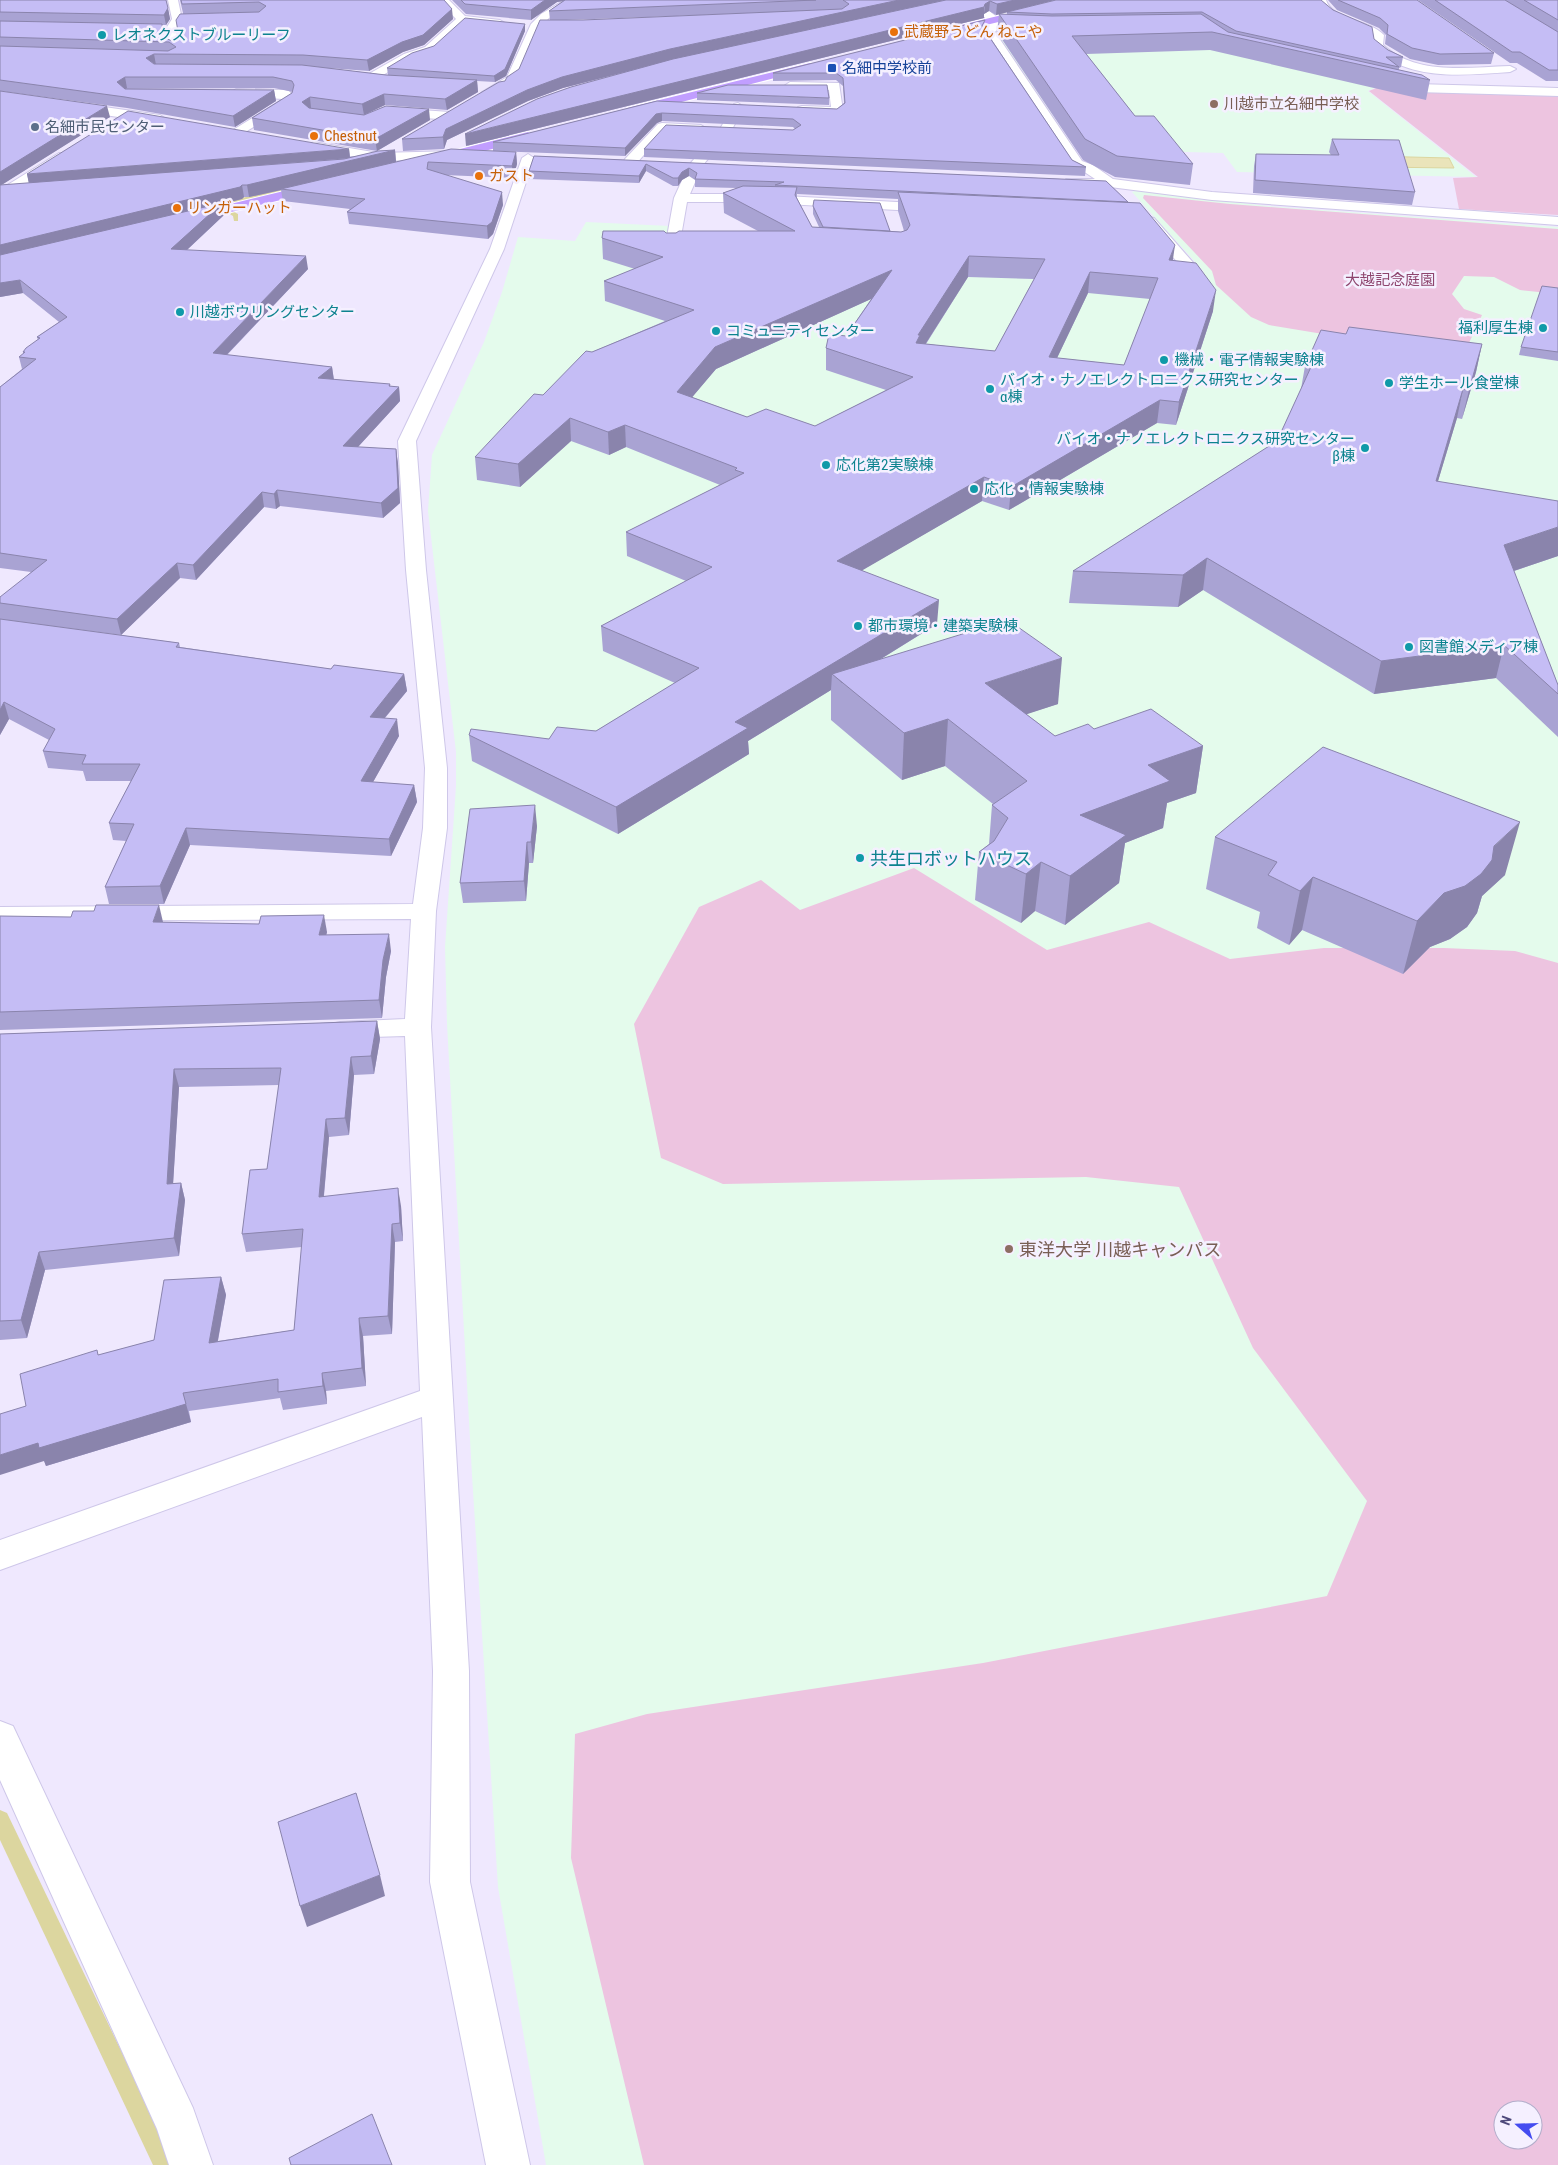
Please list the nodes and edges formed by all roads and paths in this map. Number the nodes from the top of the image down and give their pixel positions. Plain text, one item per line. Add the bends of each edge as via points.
1 (173, 0) edge
2 (443, 0) edge
3 (572, 0) edge
4 (1076, 0) edge
5 (1321, 0) edge
6 (965, 1) edge
7 (462, 19) junction
8 (508, 23) edge
9 (994, 23) junction
10 (531, 26) junction
11 (555, 26) edge
12 (1013, 28) edge
13 (114, 29) edge
14 (171, 30) junction
15 (938, 34) edge
16 (170, 57) edge
17 (1494, 59) edge
18 (824, 63) edge
19 (1517, 74) junction
20 (1379, 79) edge
21 (414, 82) edge
22 (1558, 86) edge
23 (478, 87) edge
24 (730, 87) junction
25 (505, 89) junction
26 (1558, 92) edge
27 (222, 93) edge
28 (0, 96) edge
29 (474, 102) edge
30 (658, 104) junction
31 (702, 106) edge
32 (720, 106) edge
33 (787, 109) edge
34 (620, 113) edge
35 (379, 114) edge
36 (171, 121) edge
37 (426, 130) edge
38 (731, 130) junction
39 (256, 136) edge
40 (462, 141) edge
41 (303, 144) edge
42 (402, 144) edge
43 (70, 150) edge
44 (530, 152) joint
45 (452, 155) junction
46 (379, 157) junction
47 (500, 157) edge
48 (647, 163) edge
49 (680, 164) edge
50 (345, 165) edge
51 (696, 165) junction
52 (714, 166) edge
53 (385, 171) edge
54 (1061, 181) edge
55 (1110, 183) junction
56 (327, 185) edge
57 (35, 189) edge
58 (3, 192) edge
59 (1124, 197) edge
60 (681, 198) junction
61 (886, 206) junction
62 (946, 208) edge
63 (1140, 215) edge
64 (893, 220) dead end
65 (1558, 221) edge
66 (173, 222) edge
67 (672, 248) edge
68 (1192, 270) edge
69 (424, 911) junction
70 (0, 914) edge
71 (418, 1027) junction
72 (319, 1030) edge
73 (437, 1398) junction
74 (0, 1555) edge
75 (0, 1738) edge
76 (191, 2165) edge
77 (508, 2165) edge

1 - 14 street via 182,19
2 - 7 street
3 - 10 street
4 - 9 main road
5 - 19 street via 1324,8 1332,14 1365,26 1378,35 1380,50 1407,65 1429,72
6 - 9 street
7 - 8 street
7 - 21 street via 428,49 367,76
9 - 12 street
9 - 15 main road
9 - 55 street via 989,32 1077,164
10 - 11 street
10 - 25 street via 512,79
13 - 14 street
14 - 16 street via 174,46
17 - 19 street
18 - 24 main road
19 - 22 street via 1531,84
20 - 26 street via 1416,88
23 - 25 street
24 - 30 main road
24 - 33 street via 835,86 837,111
25 - 29 street
27 - 39 street via 285,94 289,98 232,132
28 - 36 street
30 - 31 street
30 - 34 main road
32 - 38 street via 743,107
35 - 37 street via 385,111 454,113
38 - 48 street via 662,127 625,162
38 - 51 street
40 - 45 street via 453,145
41 - 46 street
42 - 46 street
43 - 58 street
44 - 45 main road
44 - 69 street via 497,249 407,440 417,683 436,768 435,828
45 - 46 street
45 - 47 street
45 - 53 main road
46 - 50 street
49 - 51 street
51 - 52 street
51 - 60 street
54 - 55 street
55 - 59 street
55 - 65 street via 1212,196
56 - 66 main road
57 - 58 street
60 - 61 street via 746,198 805,207
60 - 67 street
61 - 62 street
61 - 64 street
63 - 68 street
69 - 70 street
69 - 71 street
71 - 72 street
71 - 73 street
73 - 74 street
73 - 77 street via 451,1671 450,1882
75 - 76 street via 173,2115

